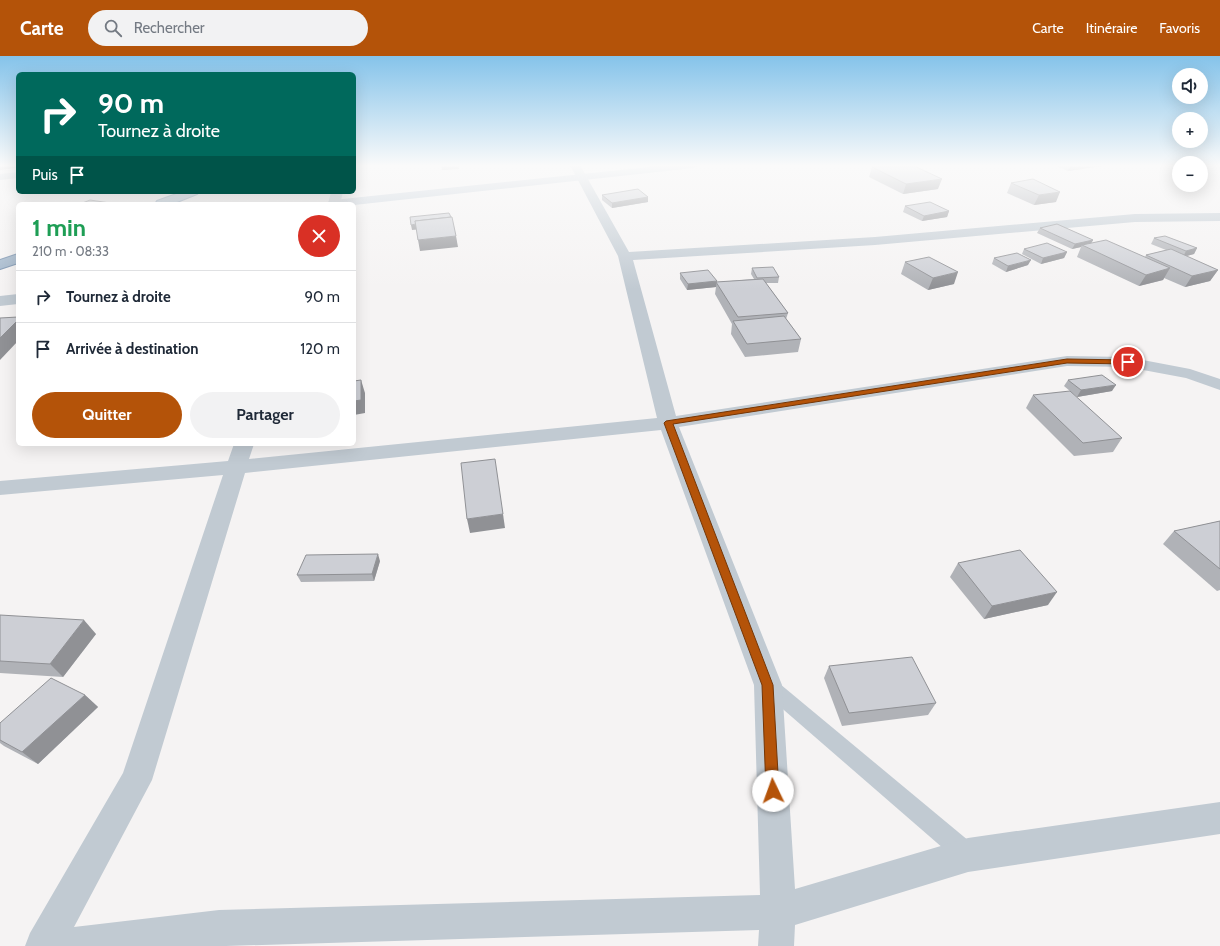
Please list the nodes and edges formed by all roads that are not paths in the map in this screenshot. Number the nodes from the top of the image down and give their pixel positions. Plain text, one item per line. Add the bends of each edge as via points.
1 (598, 207) edge
2 (1220, 217) edge
3 (625, 256) junction
4 (16, 259) edge
5 (0, 265) edge
6 (16, 299) edge
7 (0, 301) edge
8 (1220, 384) edge
9 (668, 423) junction
10 (241, 455) edge
11 (0, 488) edge
12 (768, 685) junction
13 (1220, 818) edge
14 (968, 855) junction
15 (778, 912) junction
16 (43, 946) edge
17 (65, 946) edge
18 (776, 946) edge

1 - 3 street
2 - 3 street via 1135,218 875,241
3 - 9 street
4 - 5 highway
6 - 7 street
8 - 9 street via 1190,374 1128,362 1067,361
9 - 10 street
9 - 12 street
10 - 11 street
10 - 16 street via 136,780
12 - 14 lane
12 - 15 street
13 - 14 street
14 - 15 street
15 - 17 street via 219,928
15 - 18 street

